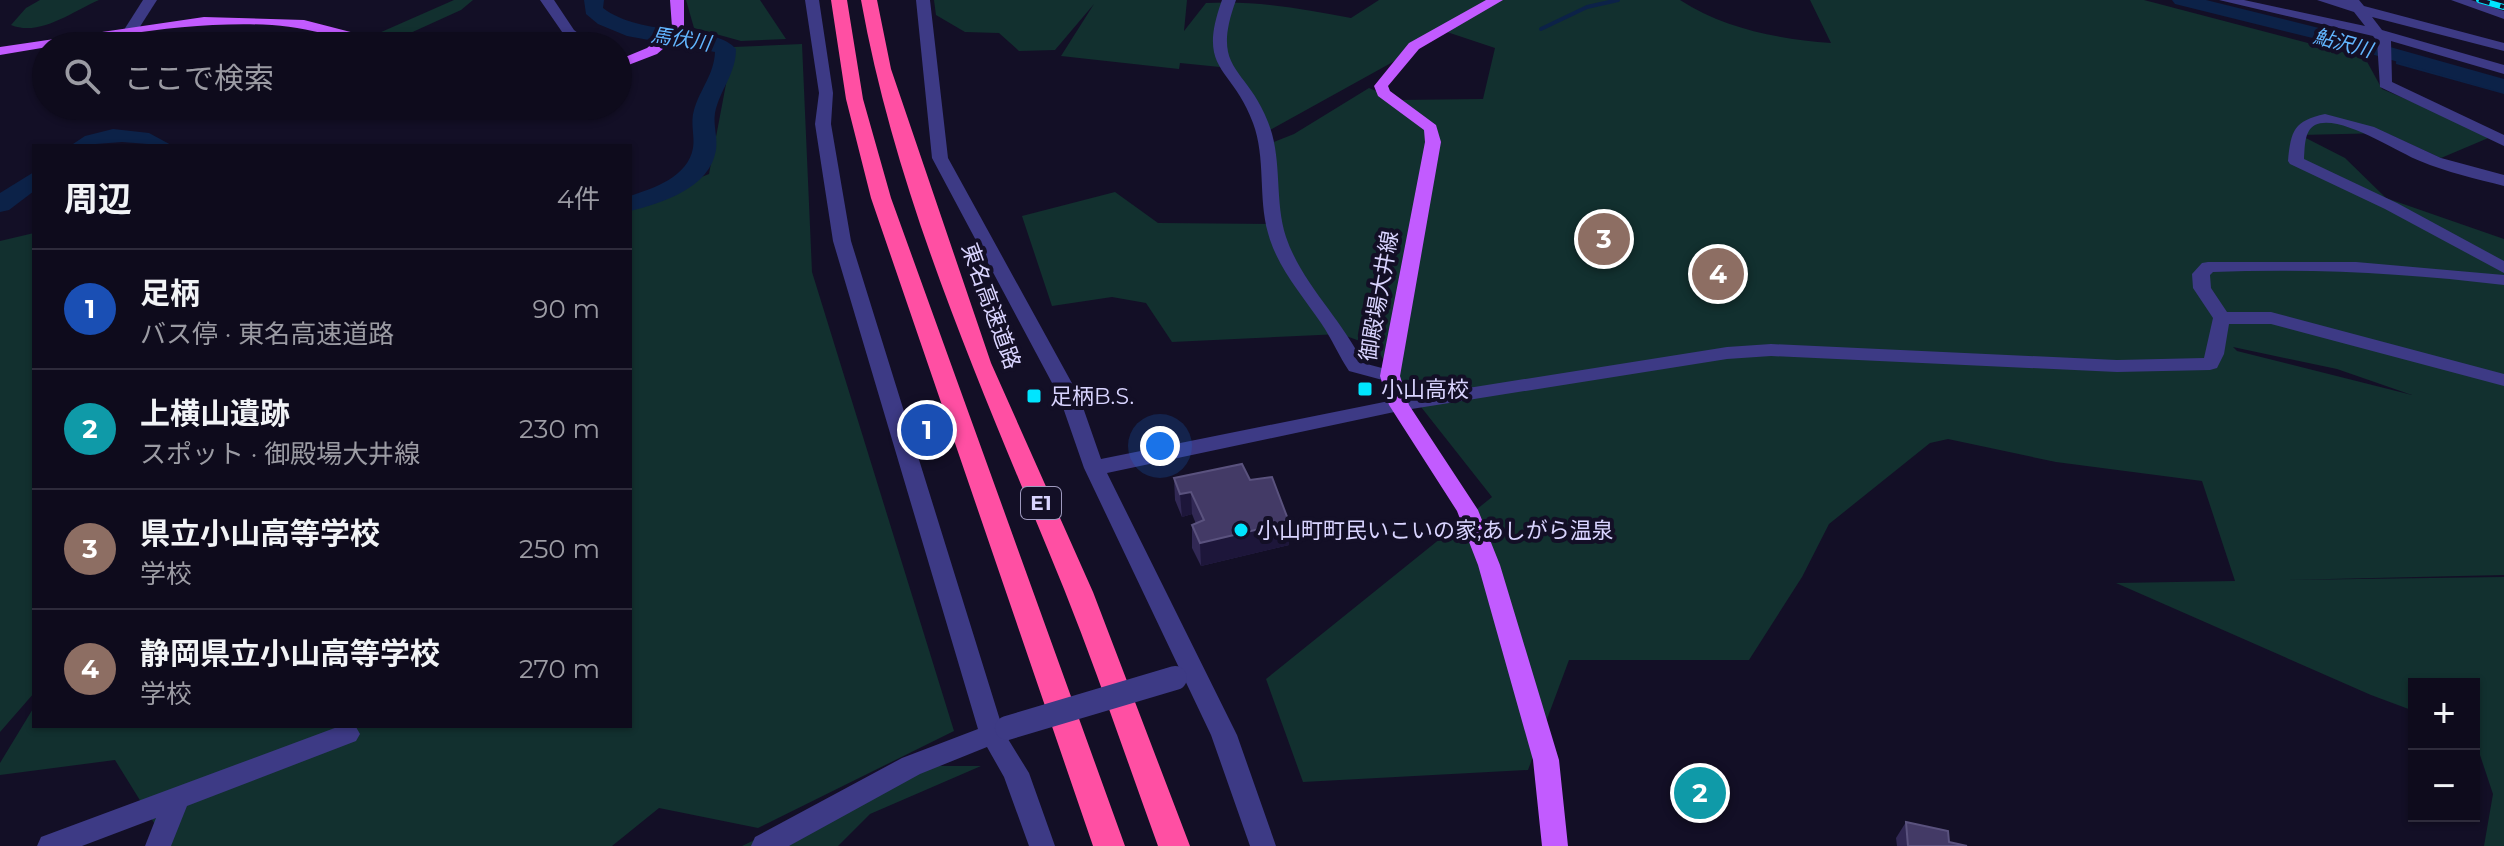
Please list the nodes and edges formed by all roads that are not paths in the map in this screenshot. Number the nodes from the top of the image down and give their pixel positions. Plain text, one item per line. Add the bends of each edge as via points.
1 (150, 0) edge
2 (547, 0) edge
3 (677, 0) edge
4 (812, 0) edge
5 (839, 0) edge
6 (869, 0) edge
7 (923, 0) edge
8 (1229, 0) edge
9 (1496, 0) edge
10 (2226, 0) edge
11 (2324, 0) edge
12 (2458, 0) edge
13 (2355, 5) edge
14 (2504, 15) edge
15 (130, 32) edge
16 (136, 32) edge
17 (329, 32) edge
18 (567, 32) edge
19 (2382, 37) junction
20 (32, 47) edge
21 (2504, 47) edge
22 (0, 51) edge
23 (633, 60) edge
24 (2504, 70) edge
25 (2504, 141) edge
26 (2504, 181) edge
27 (2504, 268) edge
28 (2504, 280) edge
29 (2222, 318) junction
30 (1390, 376) junction
31 (2504, 380) edge
32 (1399, 405) junction
33 (1094, 468) junction
34 (1185, 675) junction
35 (1000, 731) junction
36 (347, 734) dead end
37 (177, 799) junction
38 (50, 846) edge
39 (158, 846) edge
40 (764, 846) edge
41 (1042, 846) edge
42 (1109, 846) edge
43 (1174, 846) edge
44 (1263, 846) edge
45 (1555, 846) edge

1 - 15 street
2 - 18 street
3 - 23 main road via 679,28 656,50
4 - 35 street via 826,93 823,124 842,241
5 - 42 highway, E1 via 871,157 909,279
6 - 43 highway, 東名高速道路 / E1 via 882,69 980,363 1079,592
7 - 33 street via 940,158 1069,396
8 - 30 street via 1218,31 1219,49 1264,132 1281,245 1341,334 1356,367
9 - 30 main road, 御殿場大井線 via 1414,46 1381,86 1383,93 1431,128 1433,142
10 - 19 street
11 - 13 street
12 - 14 street
13 - 19 street
13 - 21 street
16 - 17 main road via 219,21 275,21
19 - 24 street
19 - 25 street via 2385,84
20 - 22 main road
26 - 27 street via 2425,157 2371,128 2337,120 2312,120 2295,147 2296,161 2315,173 2391,206
28 - 29 street via 2448,273 2208,267 2201,274 2202,288
29 - 31 street via 2271,318
29 - 32 street via 2210,364 2117,366 1771,350
30 - 32 main road, 御殿場大井線
32 - 33 street
32 - 45 main road, 御殿場大井線 via 1467,510 1489,565 1546,760
33 - 34 street
34 - 35 street, bridge
34 - 44 street via 1224,735
35 - 40 street via 860,791
35 - 41 street
36 - 37 street
37 - 38 street
37 - 39 street

